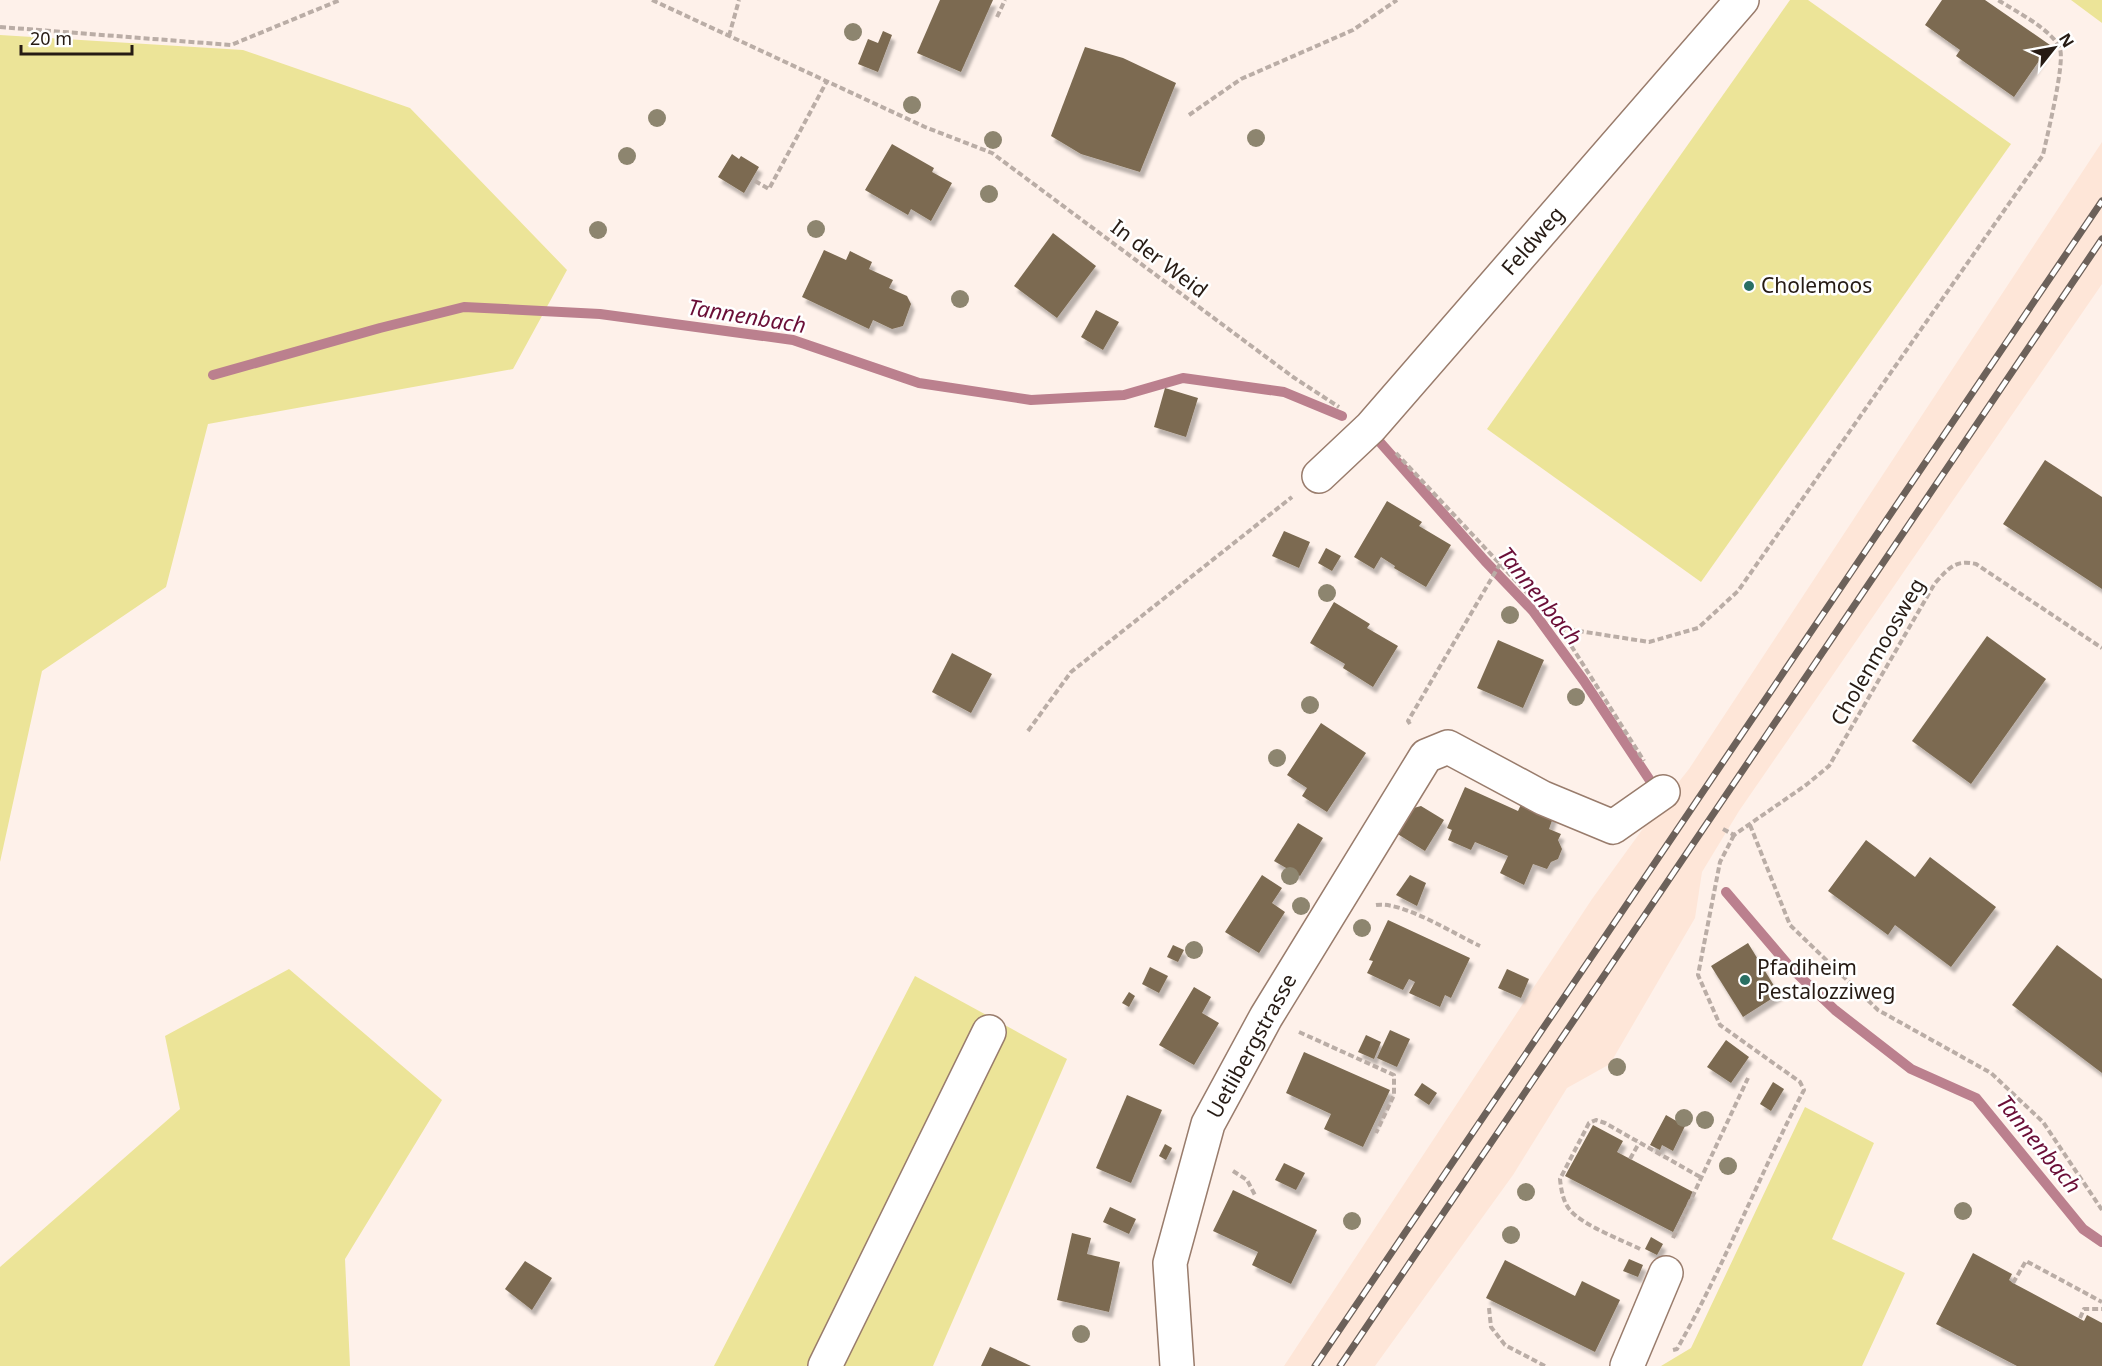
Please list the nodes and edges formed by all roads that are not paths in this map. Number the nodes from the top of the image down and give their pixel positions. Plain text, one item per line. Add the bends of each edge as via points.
1 (1742, 0) edge
2 (1318, 476) road end
3 (1663, 792) road end
4 (989, 1032) dead end
5 (1665, 1267) road end
6 (825, 1366) edge
7 (1177, 1366) edge
8 (1627, 1366) edge

1 - 2 street, Feldweg via 1371,427
3 - 7 street, Uetlibergstrasse via 1612,827 1543,798 1448,747 1426,756 1266,1017 1208,1124 1170,1263
4 - 6 street
5 - 8 street

